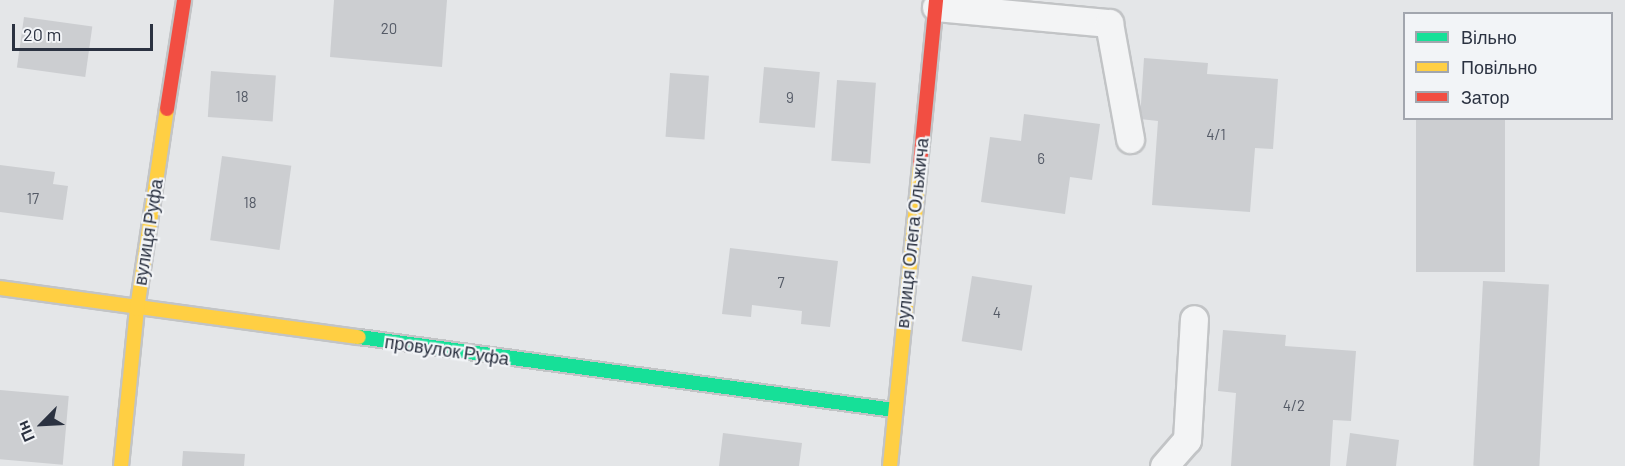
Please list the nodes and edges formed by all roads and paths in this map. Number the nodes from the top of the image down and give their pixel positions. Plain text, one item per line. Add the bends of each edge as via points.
1 (184, 0) edge
2 (936, 4) edge
3 (1130, 138) dead end
4 (0, 288) edge
5 (137, 309) junction
6 (1194, 319) dead end
7 (894, 410) junction
8 (121, 466) edge
9 (890, 466) edge
10 (1164, 466) edge

1 - 5 street, вулиця Руфа
2 - 3 lane via 1108,23
2 - 7 street, вулиця Олега Ольжича
4 - 5 street, провулок Руфа
5 - 7 street, провулок Руфа
5 - 8 street, вулиця Руфа
6 - 10 lane via 1187,440
7 - 9 street, вулиця Олега Ольжича

